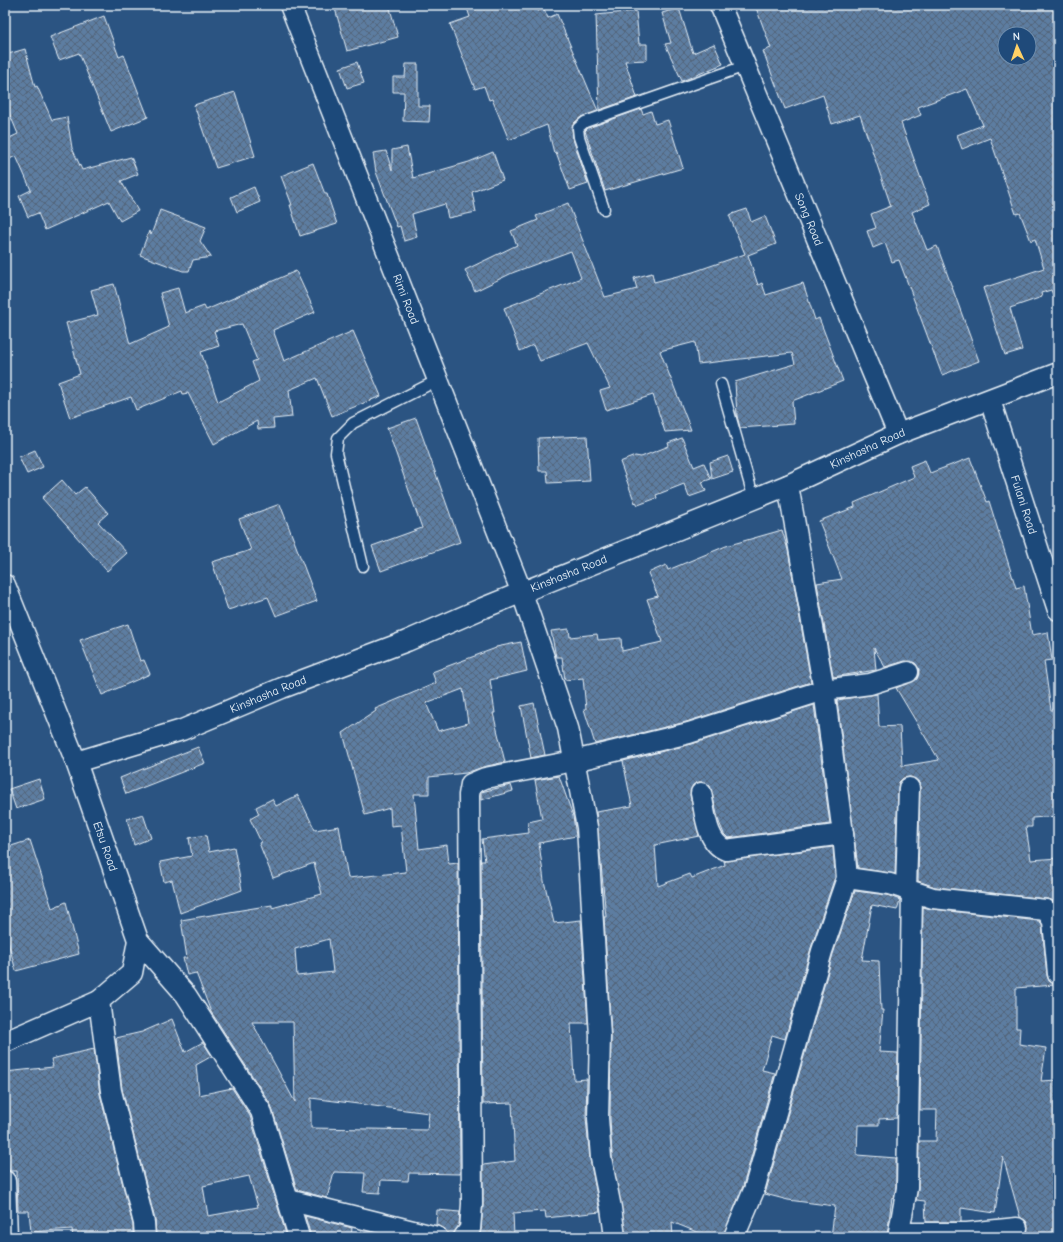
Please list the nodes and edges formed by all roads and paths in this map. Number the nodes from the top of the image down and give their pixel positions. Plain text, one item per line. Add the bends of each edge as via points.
1 (290, 5) edge
2 (720, 5) edge
3 (745, 66) junction
4 (604, 209) dead end
5 (1058, 373) edge
6 (438, 380) junction
7 (721, 384) dead end
8 (990, 400) junction
9 (898, 434) junction
10 (788, 485) junction
11 (754, 499) junction
12 (363, 566) dead end
13 (5, 585) edge
14 (522, 593) junction
15 (1058, 610) edge
16 (908, 672) dead end
17 (824, 690) junction
18 (574, 761) junction
19 (76, 762) junction
20 (909, 788) dead end
21 (701, 793) dead end
22 (843, 834) junction
23 (847, 878) junction
24 (909, 891) junction
25 (1054, 915) edge
26 (138, 940) junction
27 (1058, 974) edge
28 (99, 1002) junction
29 (5, 1042) edge
30 (5, 1181) edge
31 (288, 1200) junction
32 (1017, 1228) dead end
33 (898, 1235) edge
34 (7, 1237) edge
35 (144, 1237) edge
36 (299, 1237) edge
37 (437, 1237) edge
38 (464, 1237) edge
39 (615, 1237) edge
40 (734, 1237) edge

1 - 6 street, Rimi Road
2 - 3 street, Song Road
3 - 4 lane via 585,122 578,128
3 - 9 street, Song Road
5 - 8 street, Kinshasha Road
6 - 12 lane via 353,423 338,438 336,453
6 - 14 street, Rimi Road
7 - 11 lane
8 - 9 street, Kinshasha Road
8 - 15 street, Fulani Road
9 - 10 street, Kinshasha Road
10 - 11 street, Kinshasha Road
10 - 17 street
11 - 14 street, Kinshasha Road
13 - 19 street, Etsu Road
14 - 18 street, Rimi Road via 568,728
14 - 19 street, Kinshasha Road via 407,642 282,688 182,730
16 - 17 street via 870,684
17 - 18 street via 689,733
17 - 22 street
18 - 38 street via 485,778 471,784 468,795 472,1204 470,1229
18 - 39 street, Rimi Road via 587,834 600,1036 598,1118 601,1158 612,1208
19 - 26 street, Etsu Road
20 - 24 street
21 - 22 street via 712,837 718,847 726,850
22 - 23 street
23 - 24 street via 890,884
23 - 40 street via 822,951 754,1190
24 - 25 street via 933,898 1046,910
24 - 33 street via 907,1188
25 - 27 street
26 - 28 street, Etsu Road via 132,974
26 - 31 street via 186,995 260,1111
28 - 29 street, Etsu Road
28 - 35 street via 111,1091 144,1223
30 - 34 street
31 - 36 street
31 - 37 street
32 - 33 street via 967,1233

